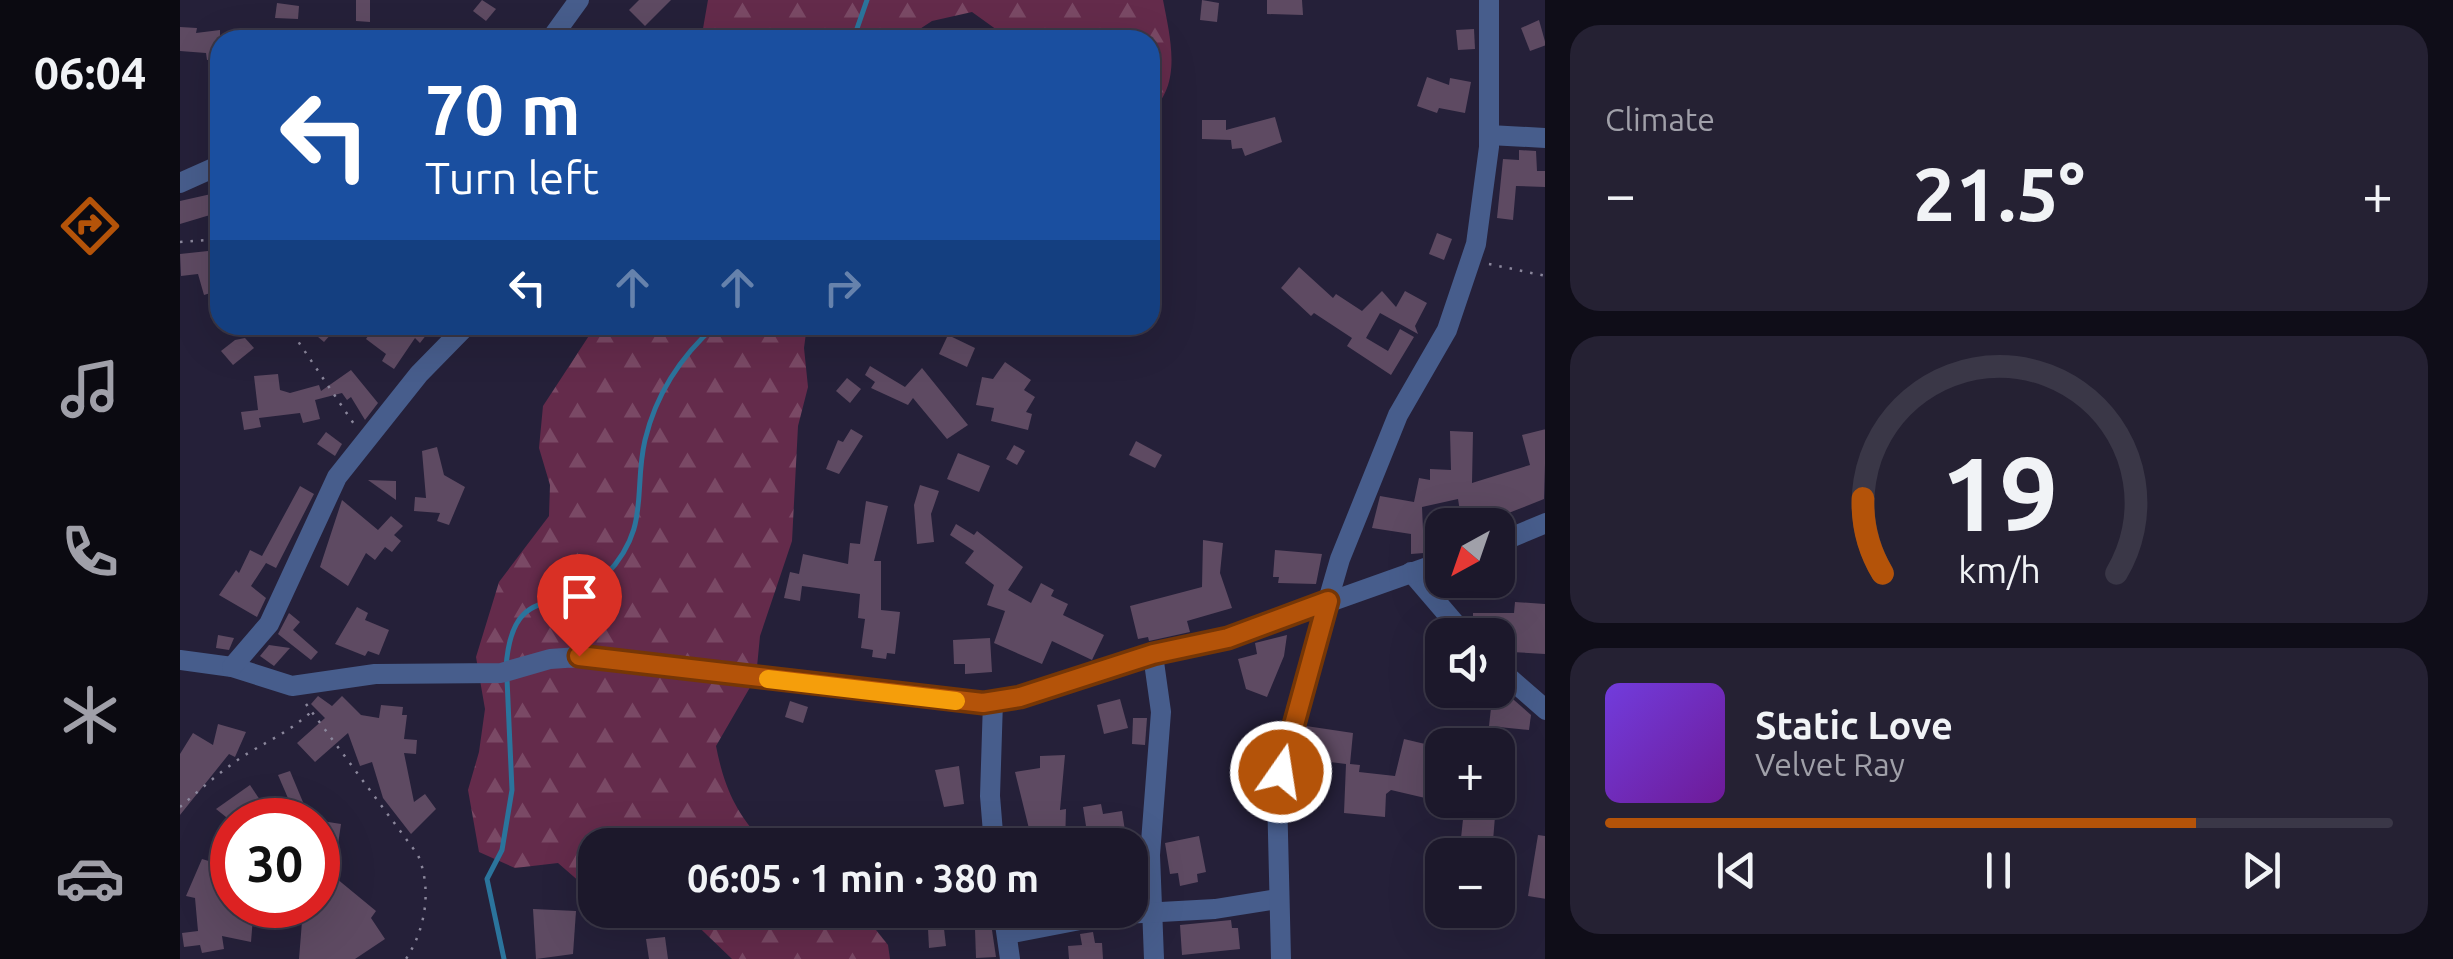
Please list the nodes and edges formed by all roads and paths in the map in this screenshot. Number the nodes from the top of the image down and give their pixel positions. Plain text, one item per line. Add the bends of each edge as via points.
1 (579, 0) edge
2 (1490, 0) edge
3 (557, 30) edge
4 (1489, 135) junction
5 (1545, 138) edge
6 (210, 170) edge
7 (180, 183) edge
8 (210, 240) edge
9 (180, 242) edge
10 (1472, 258) junction
11 (1545, 276) edge
12 (294, 335) edge
13 (457, 335) edge
14 (366, 442) junction
15 (1545, 523) edge
16 (1515, 535) edge
17 (1425, 567) edge
18 (1411, 572) junction
19 (1328, 601) junction
20 (1450, 618) edge
21 (1153, 654) junction
22 (180, 660) edge
23 (232, 668) junction
24 (1515, 683) edge
25 (292, 686) junction
26 (993, 702) junction
27 (1545, 709) edge
28 (312, 712) junction
29 (180, 808) edge
30 (993, 828) edge
31 (1277, 899) junction
32 (1152, 913) junction
33 (1005, 928) edge
34 (1006, 934) junction
35 (406, 959) edge
36 (1010, 959) edge
37 (1154, 959) edge
38 (1280, 959) edge

1 - 3 street
2 - 4 street
4 - 5 street
4 - 10 street
6 - 7 street
8 - 9 path
10 - 11 path
10 - 19 street via 1447,330 1398,415
12 - 14 path
13 - 14 street
14 - 23 street via 337,477 269,624
15 - 16 street
17 - 18 street
18 - 19 street
18 - 20 street
19 - 21 street via 1228,638
19 - 31 street via 1284,752
21 - 26 street
21 - 32 street via 1161,712
22 - 23 street
23 - 25 street
24 - 27 street
25 - 26 street via 375,674 509,672 579,656
25 - 28 path
26 - 30 street
28 - 29 path
28 - 35 path via 427,876 426,904
31 - 32 street
31 - 38 street
32 - 34 street
32 - 37 street
33 - 34 street
34 - 36 street

